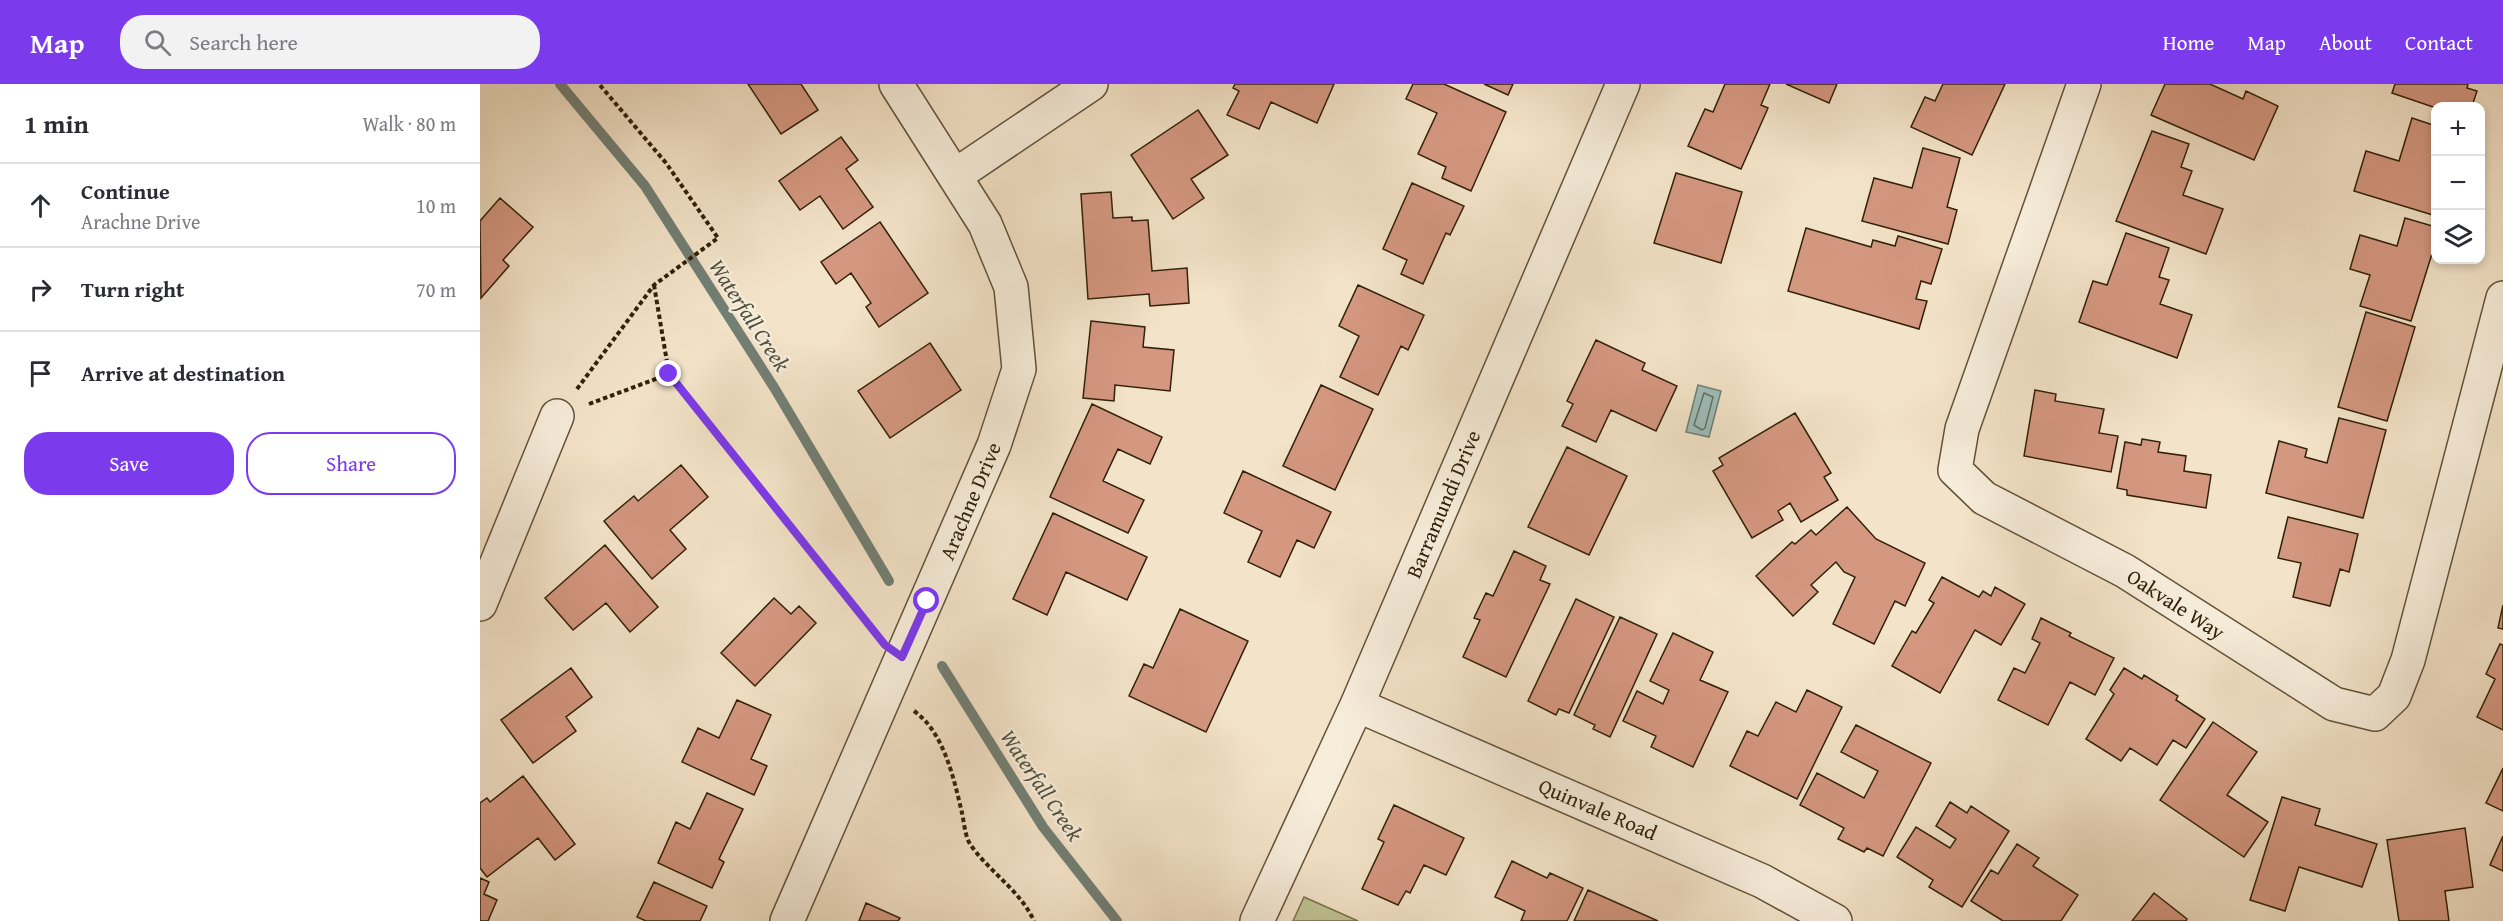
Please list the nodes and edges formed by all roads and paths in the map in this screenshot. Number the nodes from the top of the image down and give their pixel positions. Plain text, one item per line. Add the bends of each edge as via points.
1 (599, 84) edge
2 (896, 84) edge
3 (1091, 84) edge
4 (1623, 84) edge
5 (2084, 84) edge
6 (956, 175) junction
7 (654, 285) junction
8 (2503, 298) edge
9 (669, 374) junction
10 (557, 416) junction
11 (480, 604) edge
12 (902, 657) junction
13 (1357, 705) junction
14 (908, 707) dead end
15 (787, 921) edge
16 (1034, 921) edge
17 (1257, 921) edge
18 (1835, 921) edge

1 - 7 path via 666,163 718,238
2 - 6 street, Arachne Drive
3 - 6 street
4 - 13 street, Barramundi Drive
5 - 8 street, Oakvale Way via 1962,429 1955,470 1984,498 2125,571 2334,704 2374,714 2394,696 2408,660
6 - 12 street, Arachne Drive via 985,224 1011,287 1019,369 994,445
7 - 9 path
7 - 10 path
9 - 10 path
9 - 12 path via 885,645
10 - 11 street
12 - 15 street, Arachne Drive
13 - 17 street, Barramundi Drive
13 - 18 street, Quinvale Road via 1762,881
14 - 16 path via 928,721 953,776 969,842 1026,903

